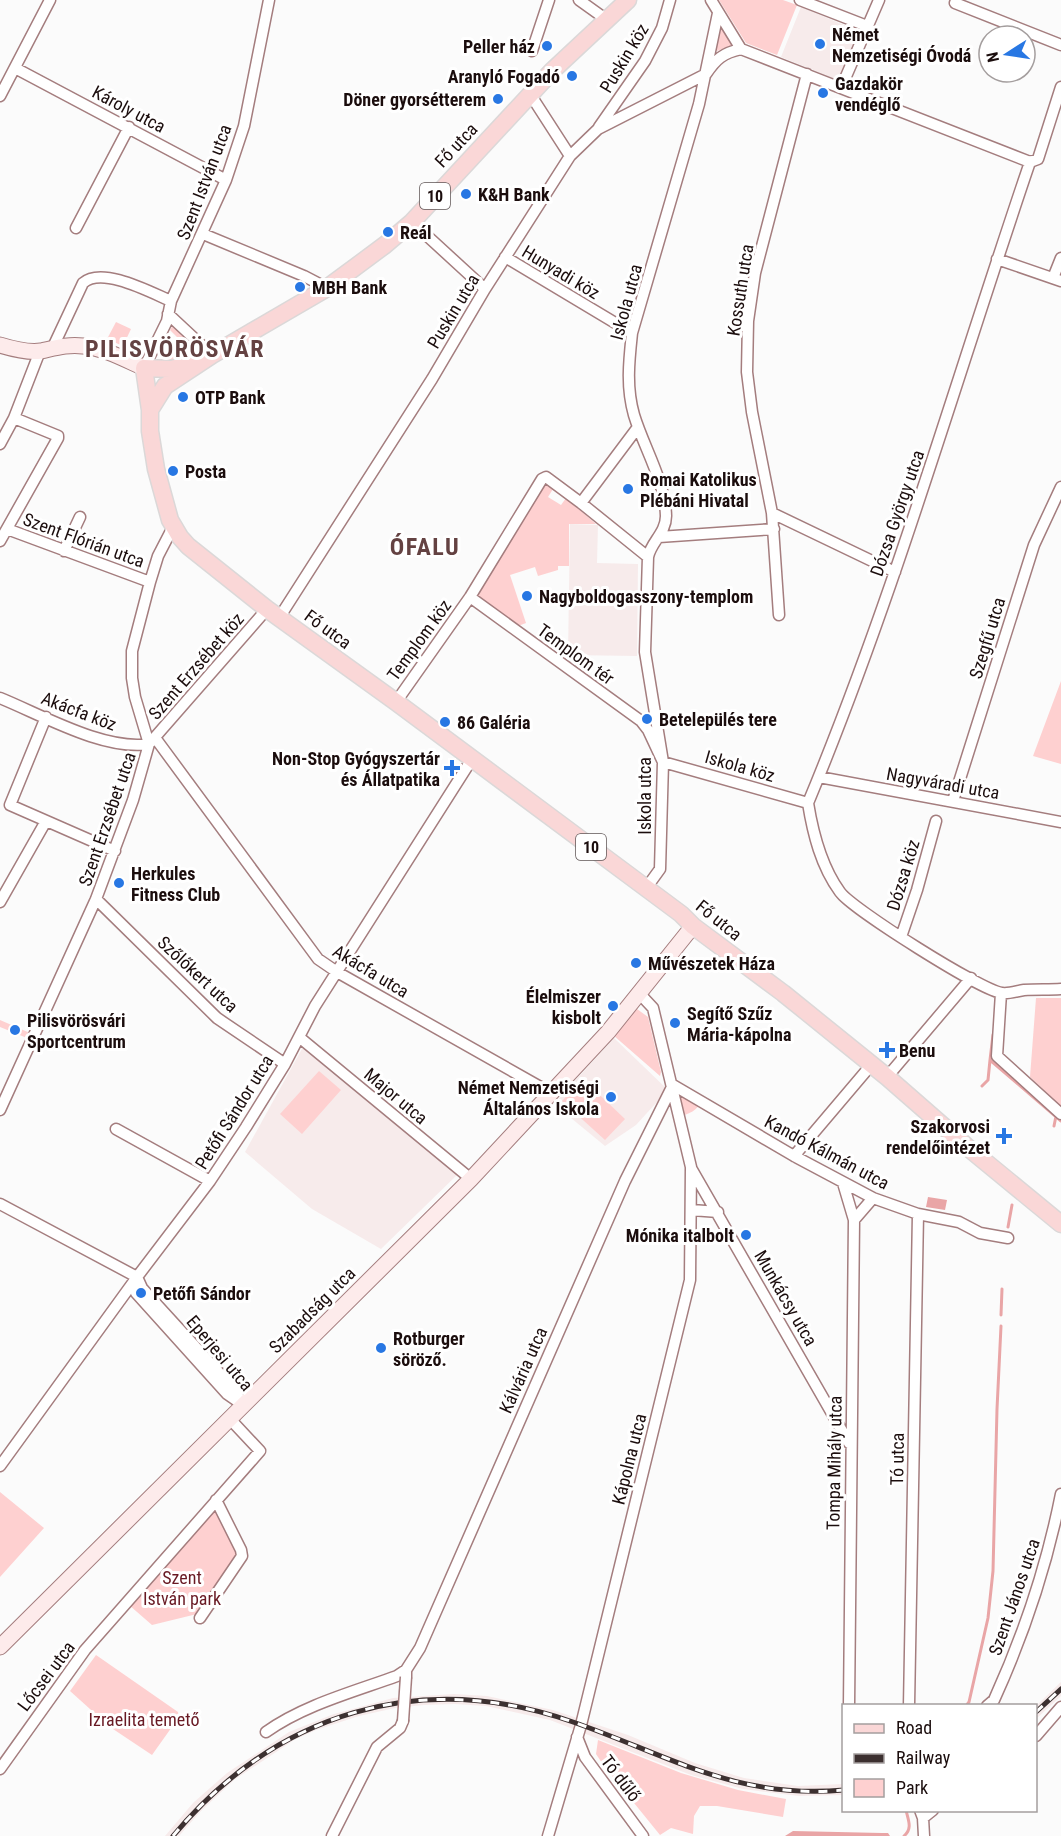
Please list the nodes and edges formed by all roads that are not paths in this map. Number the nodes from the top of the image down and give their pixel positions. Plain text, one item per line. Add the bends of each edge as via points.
1 (50, 0) edge
2 (269, 0) edge
3 (549, 0) edge
4 (579, 0) edge
5 (628, 0) edge
6 (670, 0) edge
7 (711, 0) edge
8 (800, 0) edge
9 (879, 0) edge
10 (955, 3) dead end
11 (718, 13) junction
12 (607, 20) junction
13 (867, 26) junction
14 (1061, 45) edge
15 (741, 49) junction
16 (532, 51) dead end
17 (15, 68) junction
18 (706, 74) junction
19 (807, 74) junction
20 (1061, 87) edge
21 (841, 88) junction
22 (530, 94) junction
23 (0, 96) edge
24 (129, 127) junction
25 (598, 129) junction
26 (570, 156) junction
27 (1030, 162) junction
28 (226, 180) junction
29 (412, 222) junction
30 (76, 228) dead end
31 (202, 234) junction
32 (505, 257) junction
33 (1061, 258) edge
34 (997, 259) junction
35 (1057, 279) edge
36 (327, 288) junction
37 (485, 289) junction
38 (171, 301) junction
39 (168, 314) junction
40 (632, 333) junction
41 (0, 345) edge
42 (46, 349) junction
43 (207, 357) junction
44 (146, 370) junction
45 (165, 386) junction
46 (150, 410) junction
47 (14, 418) junction
48 (638, 427) junction
49 (0, 444) edge
50 (1061, 487) edge
51 (581, 503) junction
52 (772, 513) junction
53 (80, 517) dead end
54 (173, 527) junction
55 (774, 529) junction
56 (7, 530) junction
57 (659, 537) junction
58 (0, 541) edge
59 (64, 551) junction
60 (648, 557) junction
61 (895, 572) junction
62 (150, 582) junction
63 (470, 597) junction
64 (273, 614) junction
65 (779, 615) dead end
66 (0, 698) edge
67 (396, 702) junction
68 (46, 717) junction
69 (152, 741) junction
70 (472, 759) junction
71 (663, 762) junction
72 (819, 777) junction
73 (953, 801) junction
74 (808, 803) junction
75 (46, 821) junction
76 (936, 821) dead end
77 (1061, 822) edge
78 (115, 850) junction
79 (646, 888) junction
80 (96, 899) junction
81 (0, 902) edge
82 (693, 926) junction
83 (901, 937) junction
84 (337, 972) junction
85 (970, 978) junction
86 (1061, 989) edge
87 (640, 992) junction
88 (1001, 993) junction
89 (299, 1037) junction
90 (285, 1064) junction
91 (872, 1064) junction
92 (887, 1077) junction
93 (673, 1085) junction
94 (551, 1093) junction
95 (0, 1110) edge
96 (1061, 1114) edge
97 (116, 1129) dead end
98 (794, 1156) junction
99 (691, 1167) junction
100 (471, 1179) junction
101 (210, 1181) junction
102 (843, 1183) junction
103 (873, 1198) junction
104 (0, 1204) edge
105 (692, 1210) junction
106 (718, 1212) junction
107 (918, 1214) junction
108 (854, 1220) junction
109 (1061, 1224) edge
110 (1008, 1238) dead end
111 (137, 1277) junction
112 (243, 1405) junction
113 (230, 1419) junction
114 (850, 1445) junction
115 (0, 1466) edge
116 (1061, 1494) edge
117 (216, 1500) junction
118 (200, 1618) dead end
119 (0, 1647) edge
120 (406, 1674) junction
121 (849, 1704) edge
122 (909, 1704) edge
123 (989, 1704) edge
124 (1061, 1707) edge
125 (266, 1732) dead end
126 (1037, 1734) edge
127 (577, 1737) junction
128 (0, 1769) edge
129 (922, 1814) edge
130 (332, 1836) edge
131 (548, 1836) edge
132 (643, 1836) edge
133 (924, 1836) edge

1 - 17 street
2 - 28 street, Szent István utca via 244,126
3 - 16 street
4 - 12 street
5 - 12 main road, Fő utca / 10
6 - 25 street, Puskin köz via 662,28 645,61
7 - 11 street
8 - 13 street
9 - 13 street
10 - 14 street
11 - 15 street
11 - 18 street, Iskola utca
12 - 22 main road, Fő utca / 10
13 - 21 street
15 - 18 street via 716,59
15 - 19 street
17 - 23 street
17 - 24 street, Károly utca
18 - 25 street, Puskin utca
18 - 40 street, Iskola utca
19 - 21 street
19 - 52 street, Kossuth utca via 755,273 748,321 747,372 752,412
20 - 27 street, Dózsa György utca via 1038,159
21 - 27 street
22 - 26 street
22 - 29 main road, Fő utca / 10
24 - 28 street, Károly utca
24 - 30 street
25 - 26 street, Puskin utca
26 - 32 street, Puskin utca
27 - 34 street, Dózsa György utca
28 - 31 street, Szent István utca
29 - 36 main road, Fő utca / 10
29 - 37 street
31 - 36 street
31 - 38 street, Szent István utca
32 - 37 street, Puskin utca
32 - 40 street, Hunyadi köz
33 - 35 street
34 - 35 street
34 - 61 street, Dózsa György utca
36 - 43 main road, Fő utca / 10
37 - 64 street, Puskin utca via 426,389
38 - 39 street, Szent István utca
38 - 42 street via 124,282 93,278 82,284
39 - 43 street
39 - 44 street, Szent István utca
40 - 48 street, Iskola utca via 627,381
41 - 42 street
42 - 44 street via 92,347
42 - 47 street
43 - 44 main road via 176,368
43 - 45 main road, Fő utca / 10
44 - 45 main road via 154,382
44 - 46 main road
45 - 46 main road, Fő utca / 10
46 - 54 main road, Fő utca / 10 via 152,450
47 - 49 street
47 - 56 street via 58,438
48 - 51 street
48 - 57 street, Iskola utca via 665,506 666,519
50 - 73 street, Szegfű utca via 1034,545
51 - 60 street
51 - 63 street via 546,477 542,479
52 - 55 street, Kossuth utca
52 - 61 street
53 - 59 street
54 - 62 street, Szent Erzsébet utca
54 - 64 main road, Fő utca / 10 via 188,546
55 - 57 street
55 - 65 street, Kossuth utca
56 - 58 street
56 - 59 street, Szent Flórián utca
57 - 60 street, Iskola utca
59 - 62 street, Szent Flórián utca
60 - 71 street, Iskola utca via 645,652
61 - 72 street, Dózsa György utca
62 - 69 street, Szent Erzsébet utca via 132,663 135,697
63 - 67 street, Templom köz
63 - 71 street, Templom tér via 641,721
64 - 67 main road, Fő utca / 10
64 - 69 street, Szent Erzsébet köz
66 - 68 street, Akácfa köz
67 - 70 main road, Fő utca / 10
68 - 69 street, Akácfa köz via 97,739 136,746
68 - 75 street via 9,803
69 - 78 street, Szent Erzsébet utca
69 - 84 street, Akácfa utca via 306,945
70 - 79 main road, Fő utca / 10
70 - 84 street, Petőfi Sándor utca
71 - 74 street, Iskola köz
71 - 79 street, Iskola utca via 660,869
72 - 73 street, Nagyváradi utca
72 - 74 street, Dózsa György utca
73 - 77 street, Nagyváradi utca
74 - 83 street via 820,855 840,893 851,905
75 - 78 street
75 - 81 street
76 - 83 street, Dózsa köz
78 - 80 street, Szent Erzsébet utca
79 - 82 main road, Fő utca / 10
80 - 90 street, Szőlőkert utca via 217,1018
80 - 95 street, Szent Erzsébet utca
82 - 87 street, Szabadság utca
82 - 91 main road, Fő utca / 10
83 - 85 street
84 - 89 street, Petőfi Sándor utca
84 - 94 street, Akácfa utca
85 - 88 street
85 - 92 street
86 - 88 street
87 - 93 street, Kápolna utca via 654,1008
87 - 94 street, Szabadság utca
88 - 96 street via 997,1056
89 - 90 street, Petőfi Sándor utca
89 - 100 street, Major utca
90 - 101 street, Petőfi Sándor utca
91 - 92 main road, Fő utca / 10
91 - 98 street
92 - 109 main road, Fő utca / 10
93 - 98 street, Kandó Kálmán utca
93 - 99 street, Kápolna utca
93 - 120 street, Kálvária utca via 625,1181
94 - 100 street, Szabadság utca
97 - 101 street
98 - 102 street, Kandó Kálmán utca
99 - 105 street, Kápolna utca
99 - 106 street, Munkácsy utca
100 - 112 street, Szabadság utca
101 - 111 street, Petőfi Sándor utca
102 - 103 street, Kandó Kálmán utca
102 - 108 street, Tompa Mihály utca
103 - 107 street, Kandó Kálmán utca
103 - 108 street
104 - 111 street
105 - 106 street
105 - 127 street, Kápolna utca via 690,1280
106 - 114 street, Munkácsy utca
107 - 110 street, Kandó Kálmán utca
107 - 122 street, Tó utca
108 - 114 street, Tompa Mihály utca
111 - 112 street, Eperjesi utca via 136,1293 227,1394
111 - 115 street, Petőfi Sándor utca
112 - 113 street, Szabadság utca
113 - 117 street via 260,1451
113 - 119 street, Szabadság utca
114 - 121 street, Tompa Mihály utca
116 - 123 street, Szent János utca via 1053,1535 1021,1636
117 - 118 street via 242,1556
117 - 128 street, Lőcsei utca via 85,1650
120 - 125 street via 302,1711
120 - 130 street, Kálvária utca, bridge via 400,1728 377,1748
124 - 126 street
127 - 131 street, Kápolna utca
127 - 132 street, Tó dűlő via 585,1757
129 - 133 street

